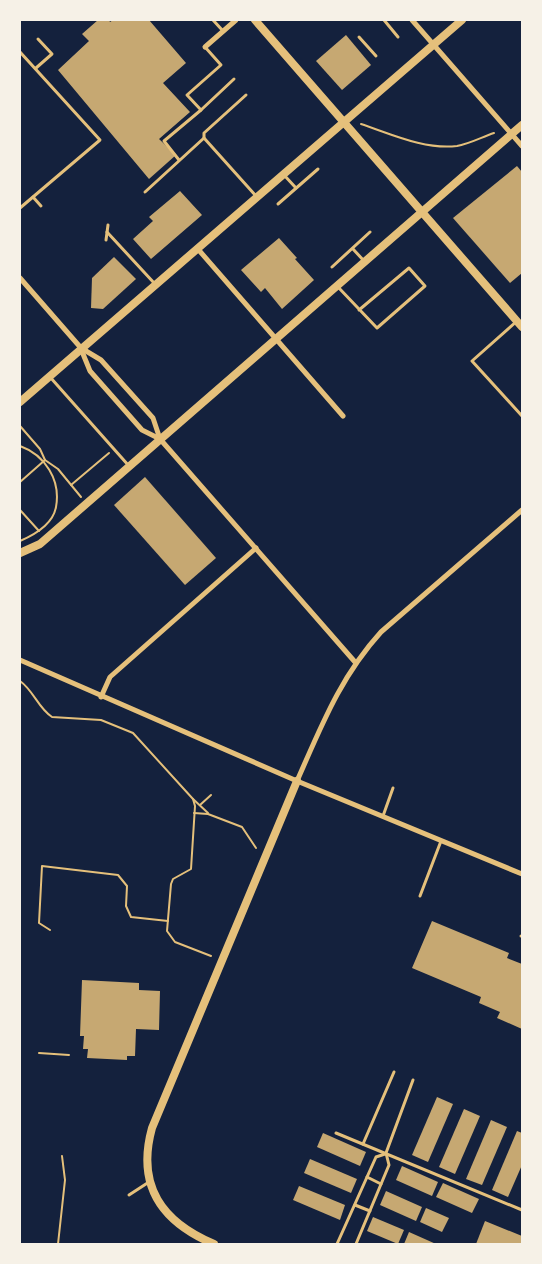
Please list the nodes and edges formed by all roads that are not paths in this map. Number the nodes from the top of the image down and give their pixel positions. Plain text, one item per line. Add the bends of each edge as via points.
1 (214, 20) edge
2 (236, 20) edge
3 (255, 20) edge
4 (384, 20) edge
5 (412, 20) edge
6 (462, 20) edge
7 (223, 31) junction
8 (359, 37) dead end
9 (398, 37) dead end
10 (38, 39) dead end
11 (434, 44) junction
12 (205, 47) joint
13 (20, 52) edge
14 (376, 56) dead end
15 (36, 68) junction
16 (234, 80) dead end
17 (246, 95) dead end
18 (201, 110) junction
19 (344, 122) junction
20 (522, 125) edge
21 (511, 134) junction
22 (204, 138) junction
23 (522, 146) edge
24 (179, 160) junction
25 (318, 169) dead end
26 (284, 175) junction
27 (296, 188) junction
28 (145, 192) dead end
29 (256, 196) junction
30 (33, 197) junction
31 (278, 204) dead end
32 (41, 206) dead end
33 (20, 208) edge
34 (422, 212) junction
35 (108, 225) dead end
36 (107, 232) junction
37 (370, 232) dead end
38 (106, 240) dead end
39 (196, 248) junction
40 (353, 249) junction
41 (365, 262) junction
42 (332, 267) dead end
43 (20, 278) edge
44 (155, 284) junction
45 (338, 286) junction
46 (359, 310) junction
47 (520, 324) edge
48 (276, 339) junction
49 (81, 348) junction
50 (49, 376) junction
51 (20, 402) edge
52 (344, 416) dead end
53 (522, 416) edge
54 (160, 439) junction
55 (129, 466) junction
56 (522, 510) edge
57 (256, 548) junction
58 (20, 553) edge
59 (20, 660) edge
60 (355, 662) junction
61 (102, 698) junction
62 (297, 781) junction
63 (393, 788) dead end
64 (383, 816) junction
65 (441, 840) junction
66 (522, 874) edge
67 (420, 896) dead end
68 (394, 1072) dead end
69 (413, 1080) dead end
70 (336, 1133) dead end
71 (363, 1144) junction
72 (386, 1153) junction
73 (367, 1177) junction
74 (150, 1181) junction
75 (381, 1184) junction
76 (129, 1196) dead end
77 (355, 1205) junction
78 (522, 1210) edge
79 (370, 1211) junction
80 (212, 1244) edge
81 (337, 1244) edge
82 (356, 1244) edge

1 - 7 lane
2 - 7 street
3 - 19 street
4 - 9 lane
5 - 11 street
6 - 11 street
7 - 12 street
8 - 14 lane
10 - 15 lane via 52,54
11 - 19 street
11 - 21 street
12 - 18 lane via 222,65 187,95
13 - 15 lane
15 - 30 lane via 100,140
16 - 18 lane
17 - 22 lane via 204,133
18 - 24 lane via 164,141
19 - 26 street
19 - 34 street
20 - 21 street
21 - 23 street
21 - 34 street
22 - 24 lane
22 - 29 lane
24 - 28 lane
25 - 27 lane
26 - 27 lane
26 - 29 street
27 - 31 lane
29 - 39 street
30 - 32 lane
30 - 33 lane
34 - 41 street
34 - 47 street
35 - 36 lane
36 - 38 lane
36 - 44 lane
37 - 40 lane
39 - 44 street
39 - 48 street
40 - 41 lane
40 - 42 lane
41 - 45 street
43 - 49 street
44 - 49 street
45 - 46 lane
45 - 48 street
46 - 46 lane via 377,328 425,286 410,268
47 - 53 lane via 472,361
48 - 52 street
48 - 54 street
49 - 50 street
49 - 54 street via 101,360 153,418
49 - 54 street via 96,379 142,430
50 - 51 street
50 - 55 lane
54 - 55 street
54 - 57 street
55 - 58 street via 40,544
56 - 60 street via 381,632
57 - 60 street
57 - 61 street via 110,677
59 - 61 street
60 - 62 street
61 - 62 street
62 - 64 street
62 - 74 street via 152,1128 146,1157
63 - 64 lane
64 - 65 street
65 - 66 street
65 - 67 lane
68 - 71 lane
69 - 72 lane
70 - 71 lane
71 - 72 lane
72 - 73 lane via 376,1157
72 - 75 lane via 389,1165
72 - 78 lane
73 - 75 lane
73 - 77 lane
74 - 76 lane
74 - 80 street via 170,1218
75 - 79 lane
77 - 79 lane
77 - 81 lane
79 - 82 lane

